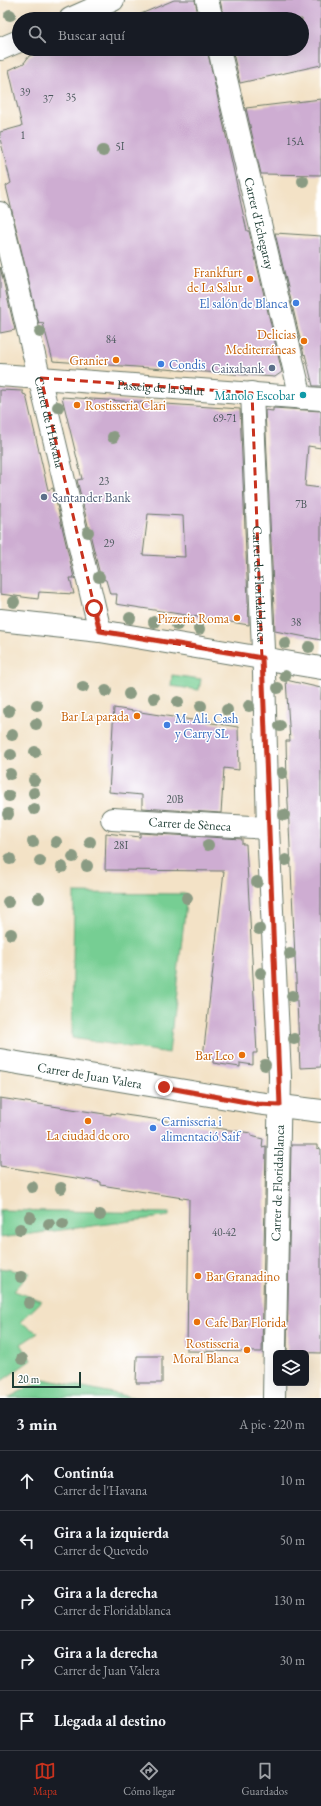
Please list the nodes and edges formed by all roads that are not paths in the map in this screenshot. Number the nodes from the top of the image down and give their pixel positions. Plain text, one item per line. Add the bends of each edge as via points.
1 (113, 0) edge
2 (207, 0) edge
3 (86, 12) edge
4 (210, 12) edge
5 (12, 44) edge
6 (0, 49) edge
7 (221, 56) edge
8 (0, 214) edge
9 (0, 375) edge
10 (41, 378) junction
11 (252, 393) junction
12 (311, 399) edge
13 (0, 620) edge
14 (100, 631) junction
15 (262, 658) junction
16 (321, 668) edge
17 (112, 819) dead end
18 (268, 828) junction
19 (0, 1060) edge
20 (280, 1105) junction
21 (321, 1112) edge
22 (274, 1398) edge

1 - 3 street
2 - 4 street
5 - 6 street
7 - 12 street, Carrer d'Echegaray via 273,280
8 - 10 street, Carrer de l'Havana
9 - 10 street, Passeig de la Salut
10 - 11 street, Passeig de la Salut
10 - 14 street, Carrer de l'Havana
11 - 12 street, Passeig de la Salut
11 - 15 street, Carrer de Floridablanca
13 - 14 street
14 - 15 street
15 - 16 street
15 - 18 street, Carrer de Floridablanca
17 - 18 street, Carrer de Sèneca
18 - 20 street, Carrer de Floridablanca
19 - 20 street, Carrer de Juan Valera via 257,1104
20 - 21 street, Carrer de Juan Valera
20 - 22 street, Carrer de Floridablanca

